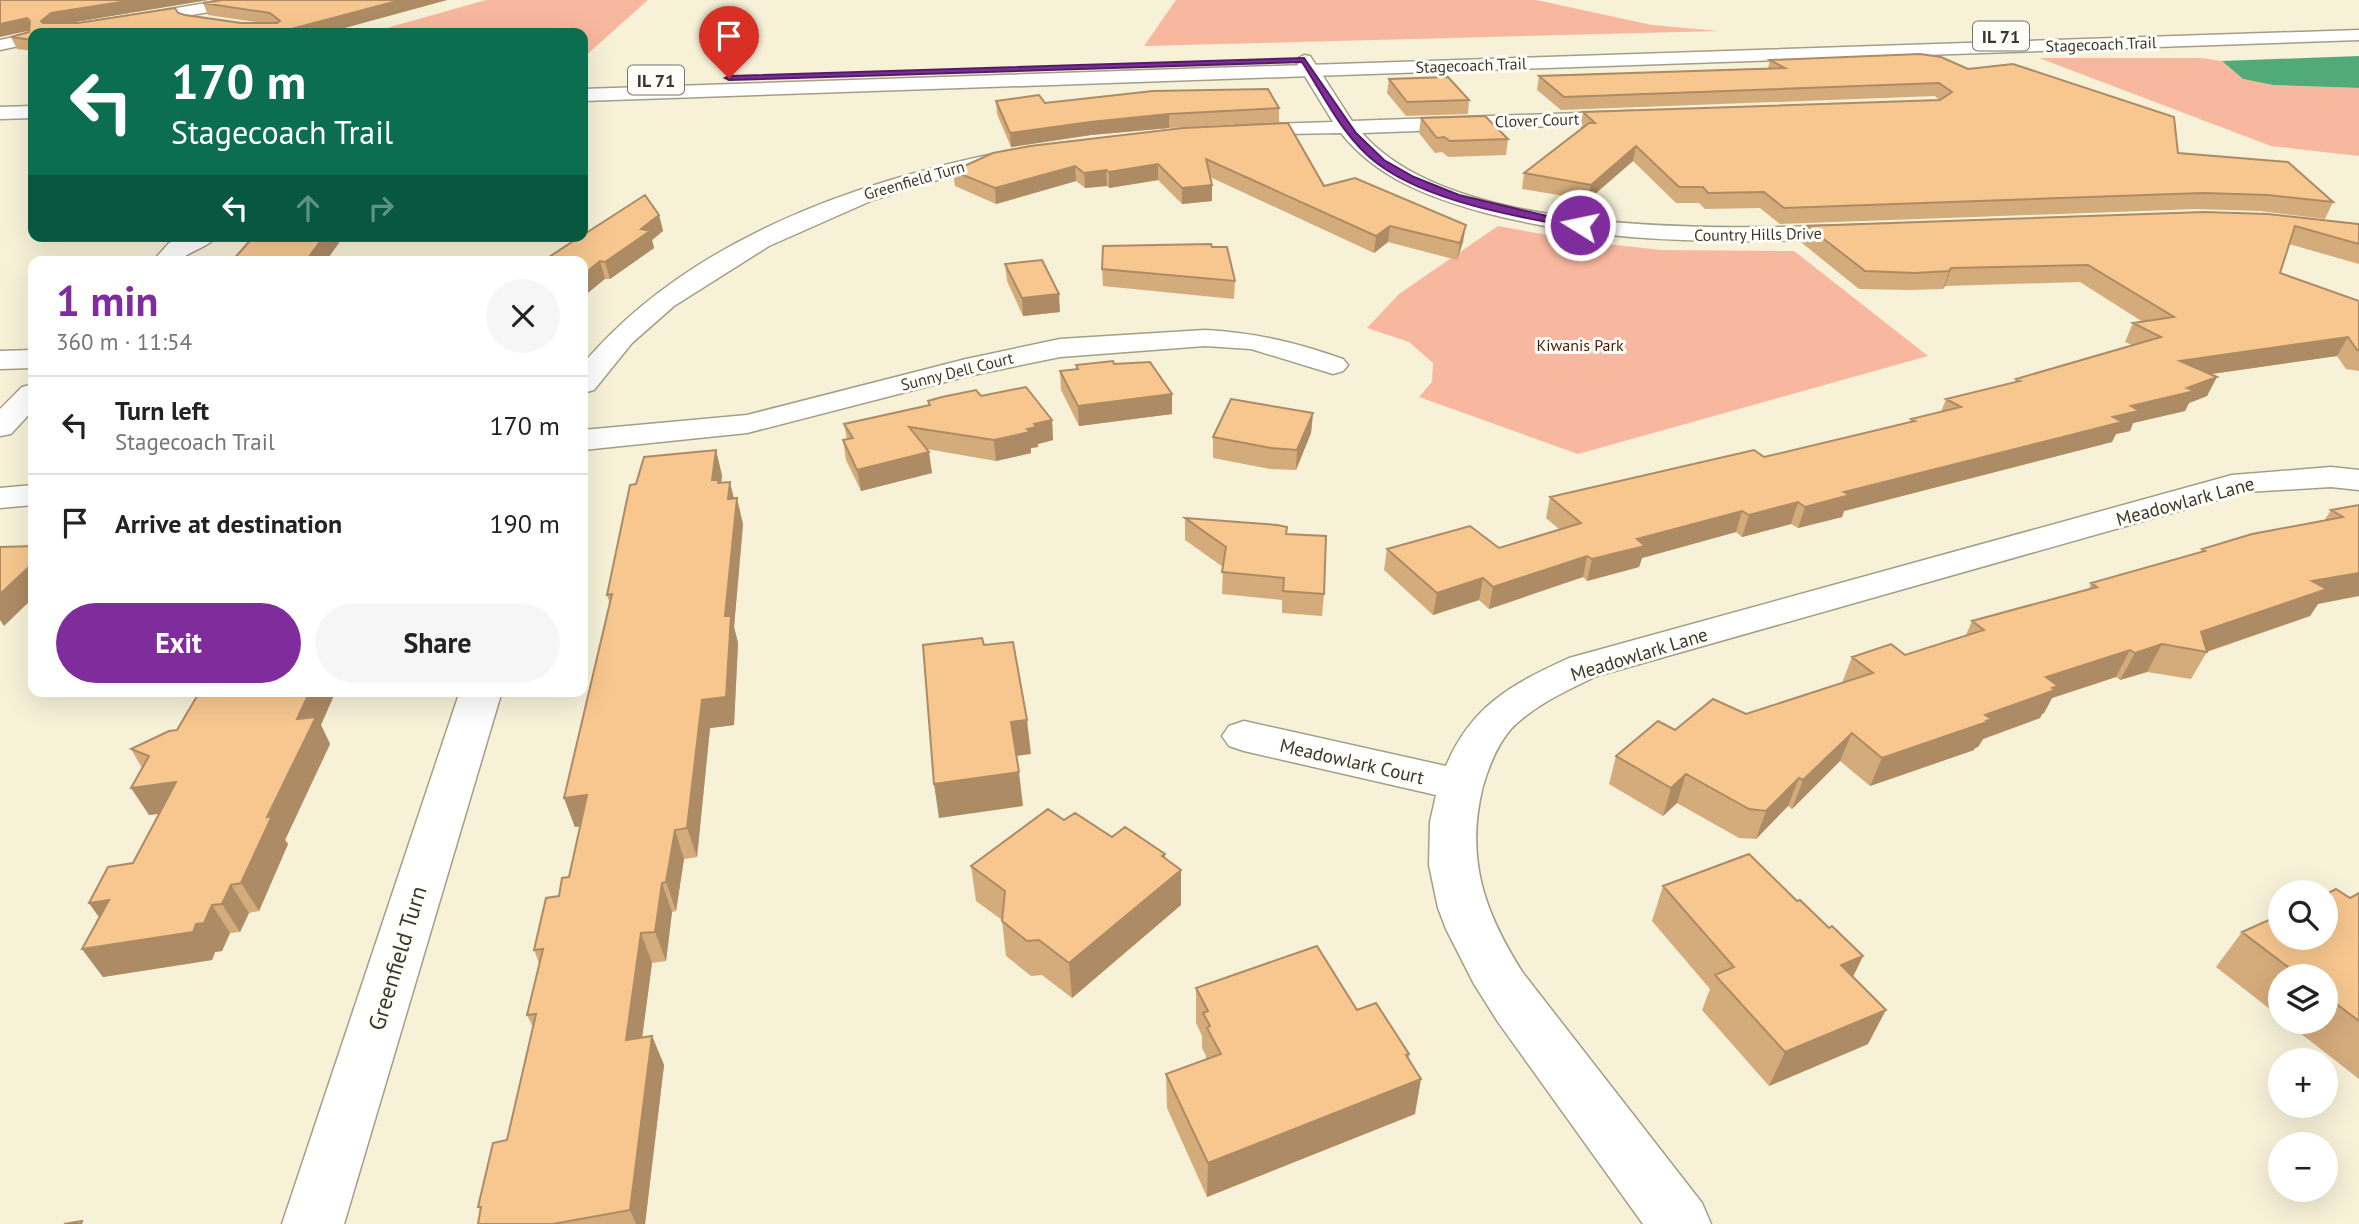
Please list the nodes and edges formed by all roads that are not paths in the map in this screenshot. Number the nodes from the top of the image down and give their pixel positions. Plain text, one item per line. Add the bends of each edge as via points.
1 (251, 0) edge
2 (175, 13) junction
3 (209, 24) edge
4 (2359, 24) edge
5 (86, 28) edge
6 (2359, 35) edge
7 (28, 39) edge
8 (0, 45) edge
9 (1307, 65) junction
10 (588, 83) edge
11 (588, 94) edge
12 (28, 99) edge
13 (0, 100) edge
14 (28, 112) edge
15 (0, 113) edge
16 (1648, 116) edge
17 (1348, 127) junction
18 (1213, 132) edge
19 (1034, 152) edge
20 (1885, 231) edge
21 (28, 359) edge
22 (0, 360) edge
23 (1333, 365) dead end
24 (588, 378) edge
25 (28, 398) edge
26 (0, 427) edge
27 (588, 440) edge
28 (2359, 480) edge
29 (28, 495) edge
30 (0, 498) edge
31 (479, 697) edge
32 (1244, 736) dead end
33 (1459, 785) junction
34 (313, 1224) edge
35 (1680, 1224) edge

1 - 2 main road
2 - 3 main road
2 - 5 main road
4 - 9 main road, Stagecoach Trail / IL 71
6 - 9 main road, Stagecoach Trail / IL 71
7 - 8 main road
9 - 10 main road, Stagecoach Trail / IL 71
9 - 11 main road, Stagecoach Trail / IL 71
9 - 17 main road, Country Hills Drive
12 - 13 main road
14 - 15 main road
16 - 17 main road, Clover Court
17 - 18 main road
17 - 20 main road, Country Hills Drive via 1371,155 1410,179 1456,197 1533,217 1668,234
19 - 24 main road, Greenfield Turn via 861,195 755,243 684,284 631,325
21 - 22 main road
23 - 27 main road, Sunny Dell Court via 1251,341 1205,338 1060,348 747,424
25 - 26 main road
28 - 33 main road, Meadowlark Lane via 2244,482 1583,667 1499,716 1477,746
29 - 30 main road
31 - 34 main road, Greenfield Turn
32 - 33 main road, Meadowlark Court
33 - 35 main road, Meadowlark Lane via 1451,827 1454,875 1470,926 1494,974

